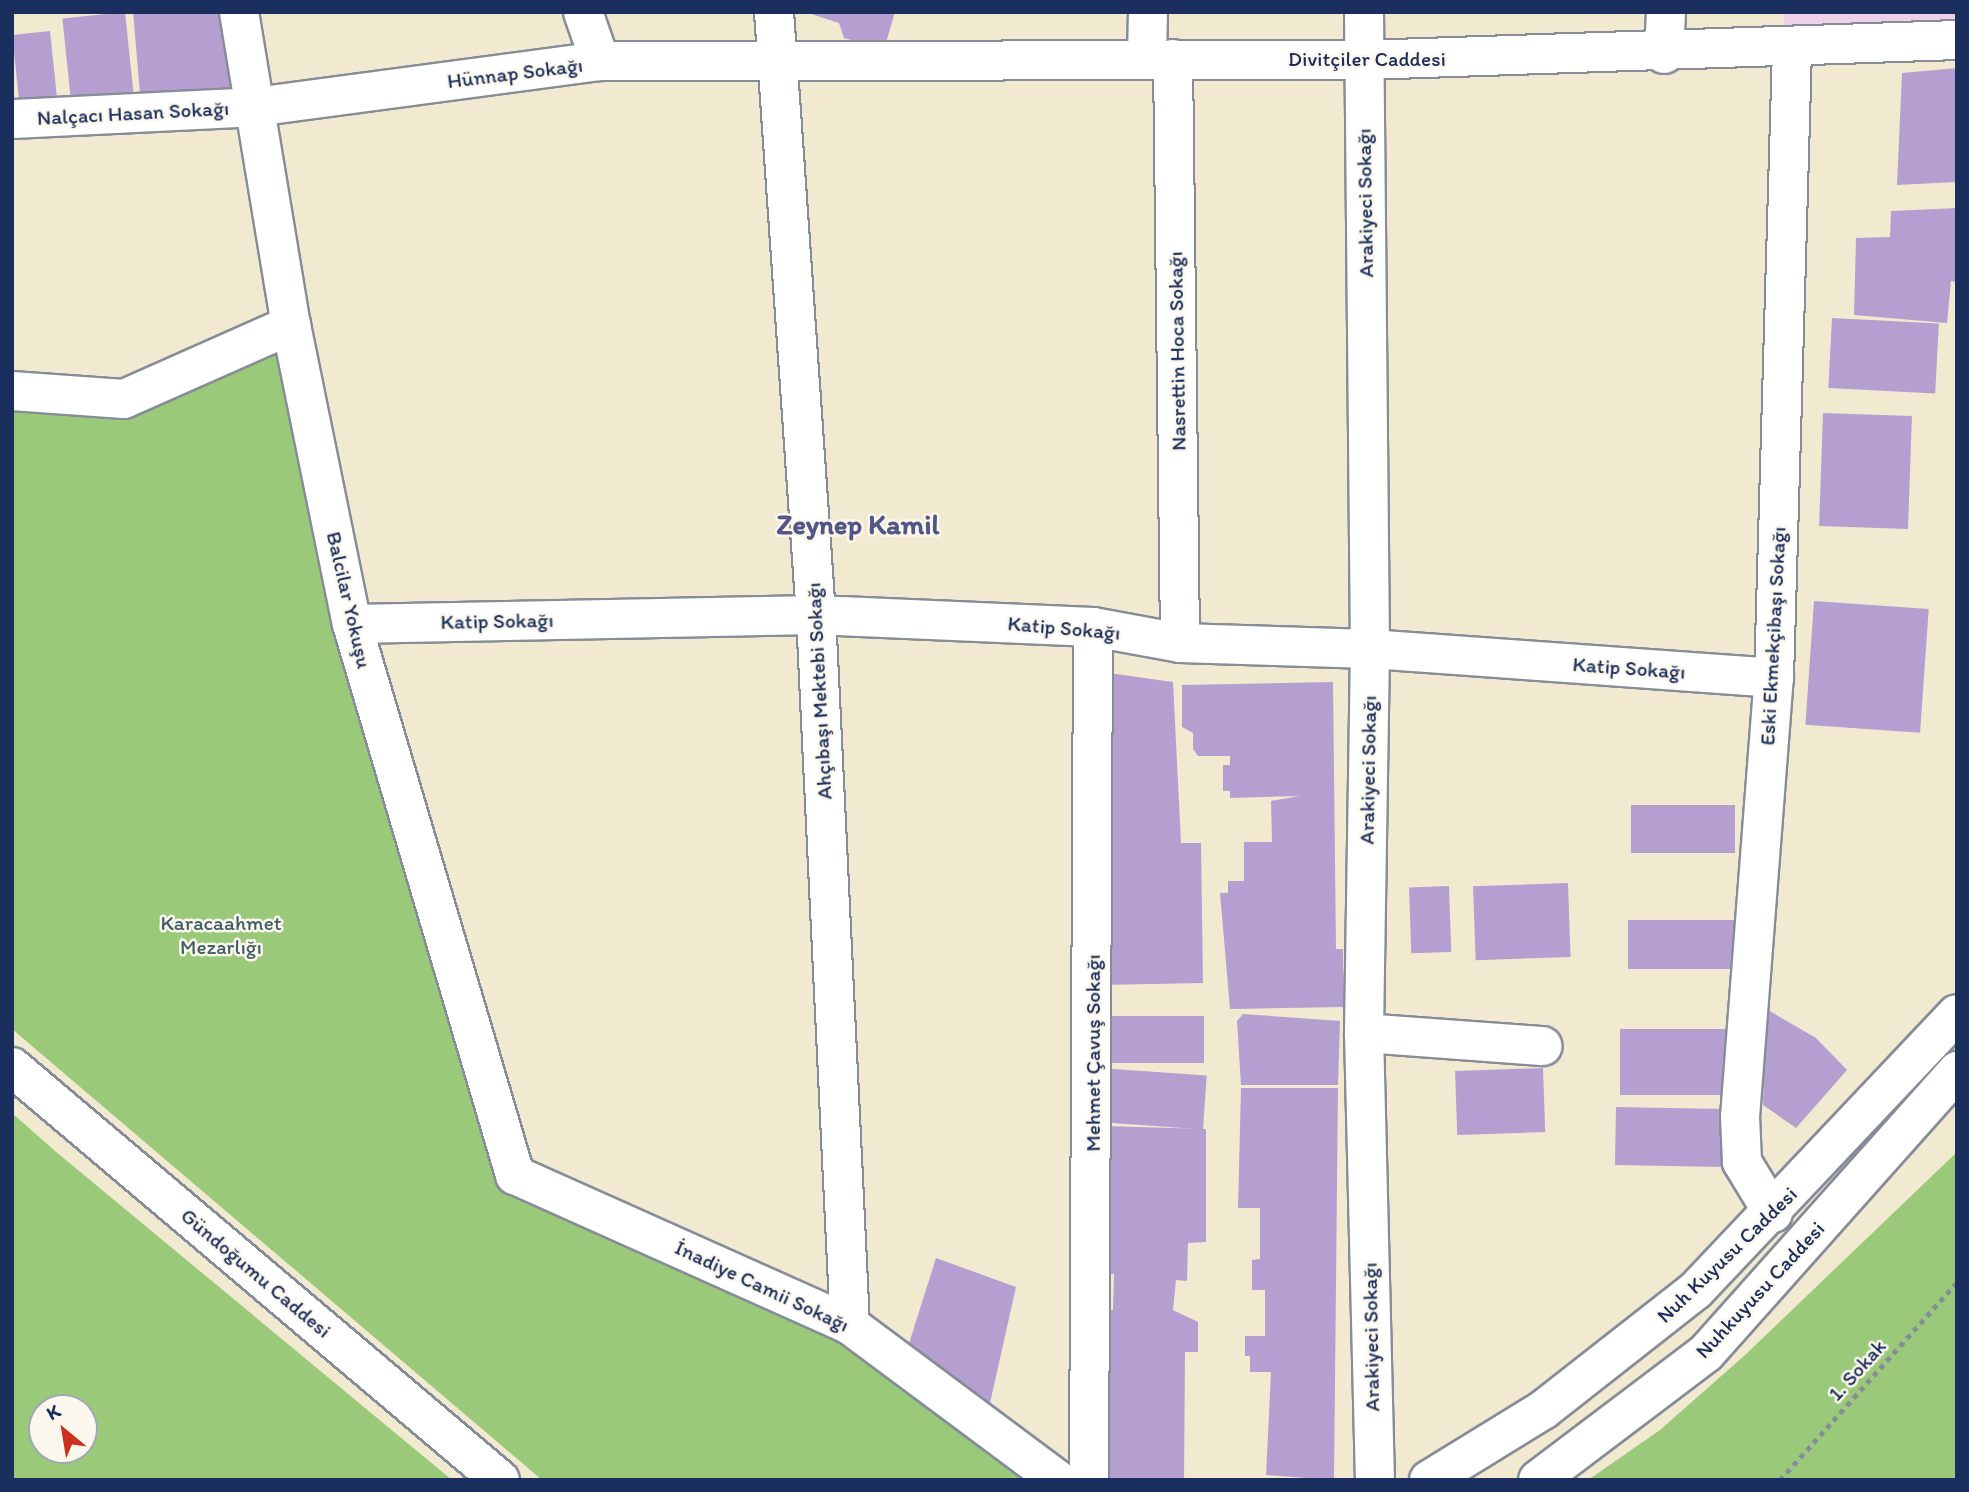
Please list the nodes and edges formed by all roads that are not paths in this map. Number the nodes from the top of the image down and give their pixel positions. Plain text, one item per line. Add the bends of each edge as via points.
1 (239, 12) edge
2 (583, 12) edge
3 (775, 12) edge
4 (1148, 12) edge
5 (1364, 12) edge
6 (1666, 12) edge
7 (1957, 40) edge
8 (1792, 50) junction
9 (1664, 54) junction
10 (776, 57) junction
11 (1160, 58) junction
12 (1364, 60) junction
13 (600, 61) junction
14 (255, 107) junction
15 (12, 119) edge
16 (291, 325) junction
17 (12, 391) edge
18 (816, 615) junction
19 (352, 624) junction
20 (1093, 627) junction
21 (1180, 643) junction
22 (1370, 649) junction
23 (1774, 678) junction
24 (1957, 1014) edge
25 (1364, 1033) junction
26 (1544, 1045) dead end
27 (12, 1067) edge
28 (1957, 1071) edge
29 (515, 1175) joint
30 (1773, 1213) junction
31 (850, 1325) junction
32 (500, 1480) edge
33 (1058, 1480) edge
34 (1090, 1480) edge
35 (1375, 1480) edge
36 (1429, 1480) edge
37 (1538, 1480) edge

1 - 14 street, Balcilar Yokuşu
2 - 13 street
3 - 10 street, Ahçıbaşı Mektebi Sokağı
4 - 11 street, Nasrettin Hoca Sokağı
5 - 12 street, Arakiyeci Sokağı
6 - 9 street
7 - 8 street, Divitçiler Caddesi
8 - 9 street, Divitçiler Caddesi
8 - 23 street, Eski Ekmekçibaşı Sokağı
9 - 12 street, Divitçiler Caddesi
10 - 11 street, Divitçiler Caddesi
10 - 13 street, Hünnap Sokağı
10 - 18 street, Ahçıbaşı Mektebi Sokağı
11 - 12 street, Divitçiler Caddesi
11 - 21 street, Nasrettin Hoca Sokağı
12 - 22 street, Arakiyeci Sokağı
13 - 14 street, Hünnap Sokağı
14 - 15 street, Nalçacı Hasan Sokağı
14 - 16 street, Balcilar Yokuşu
16 - 17 street via 124,399
16 - 19 street, Balcilar Yokuşu
18 - 19 street, Katip Sokağı
18 - 20 street, Katip Sokağı
18 - 31 street, Ahçıbaşı Mektebi Sokağı
19 - 29 street, Balcilar Yokuşu
20 - 21 street, Katip Sokağı
20 - 34 street, Mehmet Çavuş Sokağı
21 - 22 street, Katip Sokağı
22 - 23 street, Katip Sokağı
22 - 25 street, Arakiyeci Sokağı
23 - 30 street, Eski Ekmekçibaşı Sokağı via 1740,1117 1742,1162
24 - 30 street, Nuh Kuyusu Caddesi
25 - 26 street
25 - 35 street, Arakiyeci Sokağı
27 - 32 street, Gündoğumu Caddesi
28 - 37 street, Nuhkuyusu Caddesi via 1706,1353
29 - 31 street, İnadiye Camii Sokağı
30 - 36 street, Nuh Kuyusu Caddesi via 1695,1292 1618,1356
31 - 33 street, İnadiye Camii Sokağı

